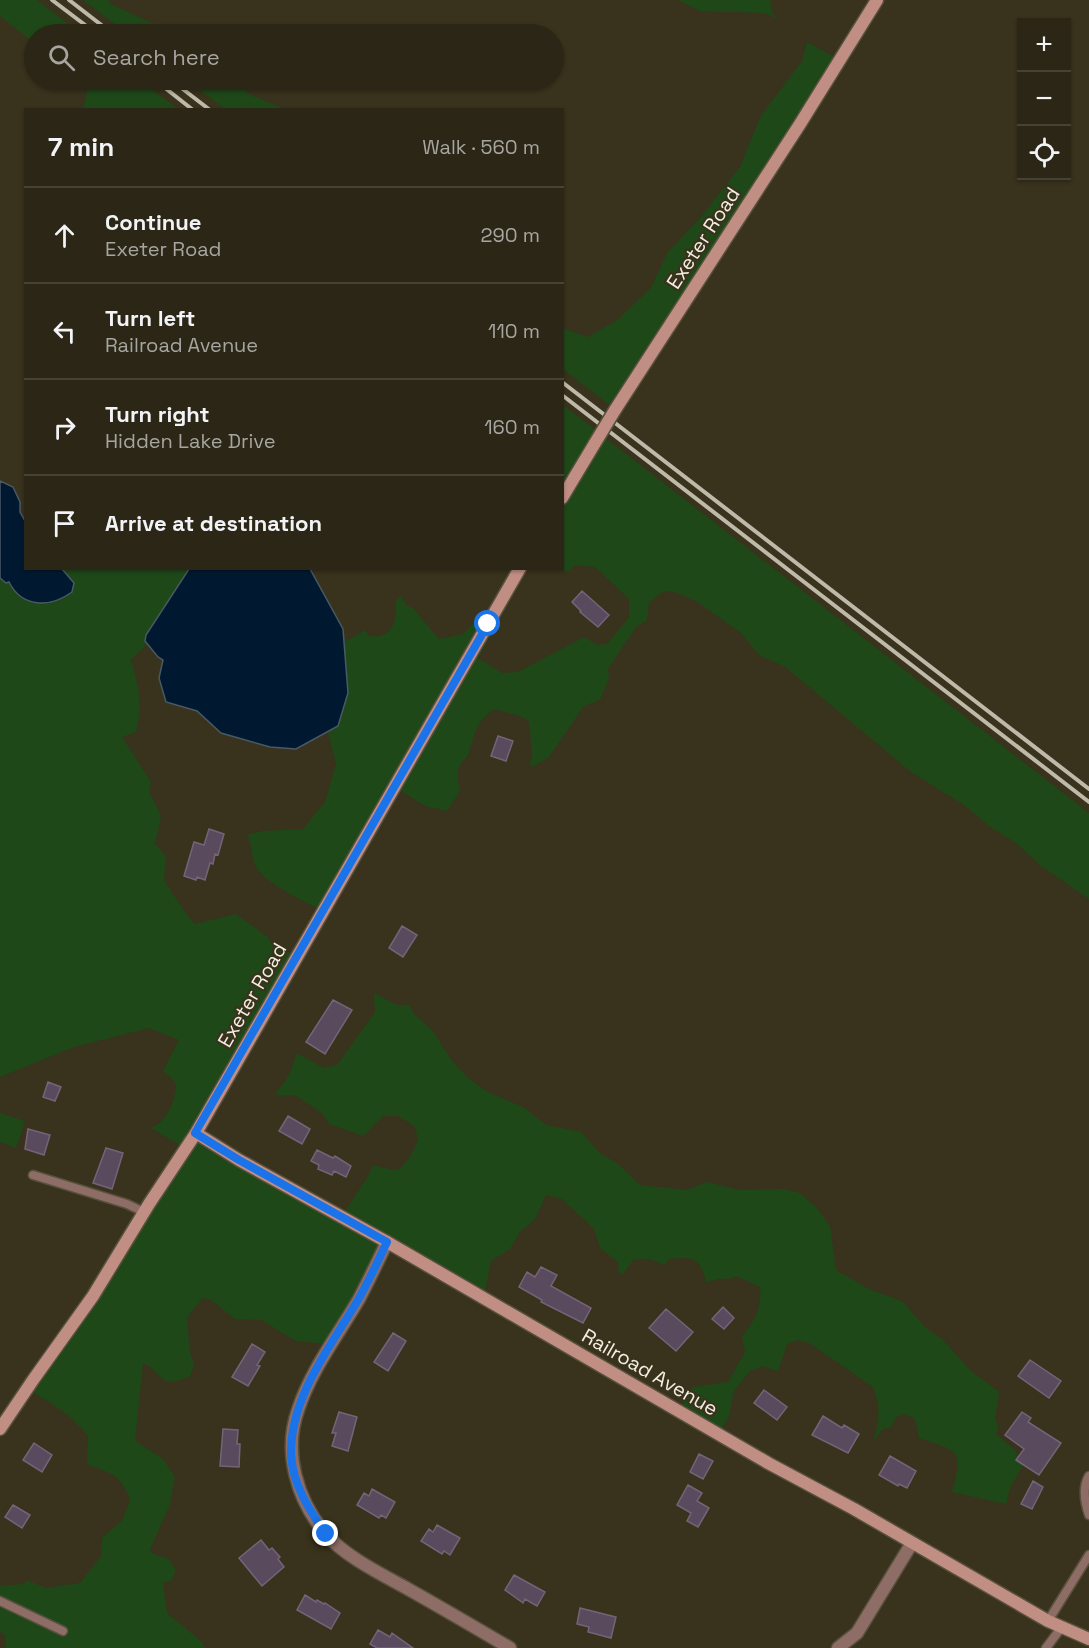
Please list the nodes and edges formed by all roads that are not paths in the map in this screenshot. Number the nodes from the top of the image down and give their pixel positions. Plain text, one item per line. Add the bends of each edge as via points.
1 (876, 0) edge
2 (564, 495) edge
3 (519, 570) edge
4 (195, 1133) junction
5 (33, 1175) dead end
6 (144, 1212) junction
7 (387, 1242) junction
8 (0, 1429) edge
9 (1089, 1476) edge
10 (1089, 1515) edge
11 (912, 1543) junction
12 (1089, 1556) edge
13 (0, 1601) edge
14 (1048, 1621) junction
15 (1061, 1628) junction
16 (63, 1631) dead end
17 (1089, 1639) edge
18 (510, 1648) edge
19 (838, 1648) edge
20 (1046, 1648) edge

1 - 2 street, Exeter Road, bridge
3 - 4 street, Exeter Road
4 - 6 street, Exeter Road
4 - 7 street, Railroad Avenue
5 - 6 lane
6 - 8 street, Exeter Road via 93,1296
7 - 11 street, Railroad Avenue
7 - 18 street via 297,1410 291,1456 297,1480 306,1505 326,1534 352,1556
9 - 10 lane via 1085,1502
11 - 14 street, Railroad Avenue
11 - 19 street via 857,1634
12 - 14 lane
13 - 16 lane
14 - 15 street, Railroad Avenue
15 - 17 street, Railroad Avenue
15 - 20 lane

